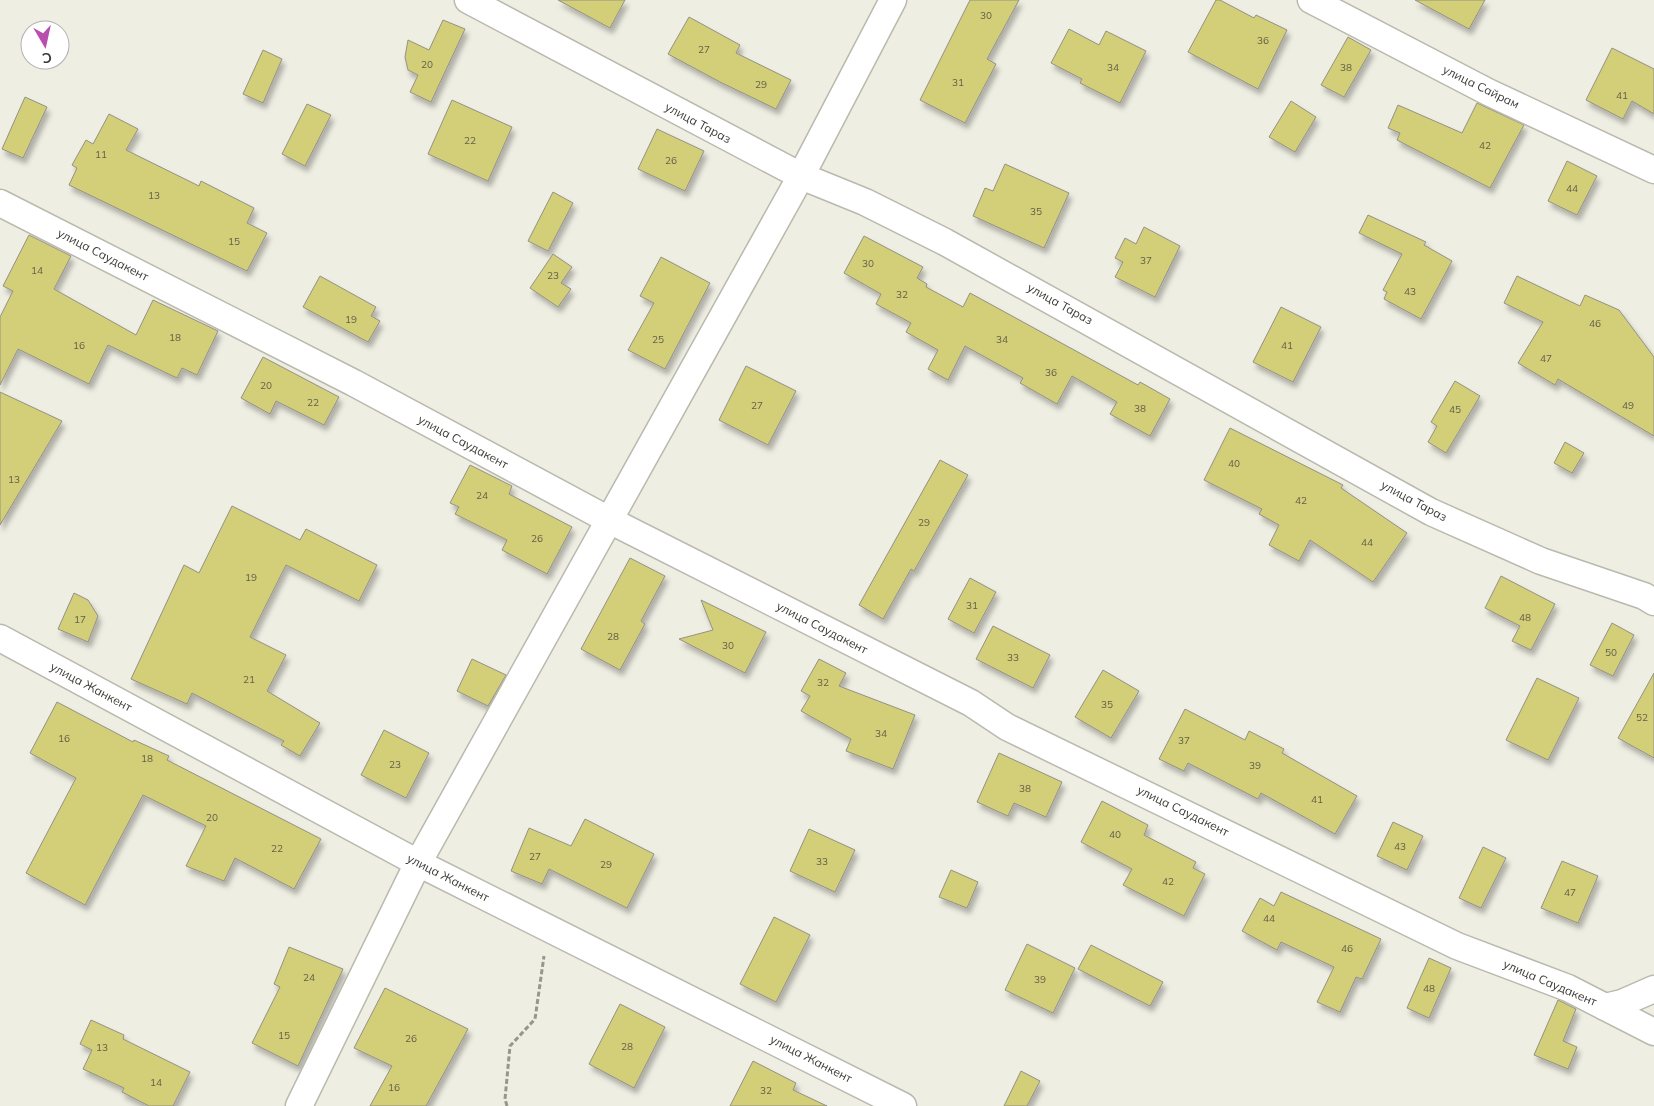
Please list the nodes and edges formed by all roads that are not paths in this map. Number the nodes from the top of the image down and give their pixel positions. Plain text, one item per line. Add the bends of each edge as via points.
1 (468, 0) edge
2 (893, 0) edge
3 (1311, 0) edge
4 (1654, 170) edge
5 (801, 176) junction
6 (0, 203) edge
7 (609, 520) junction
8 (1654, 602) edge
9 (0, 638) edge
10 (418, 863) junction
11 (1654, 989) edge
12 (1605, 1007) junction
13 (1654, 1032) edge
14 (299, 1106) edge
15 (903, 1106) edge

1 - 5 street, улица Тараз
2 - 5 street
3 - 4 street, улица Сайрам via 1488,92
5 - 7 street
5 - 8 street, улица Тараз via 865,202 945,242 1431,512 1541,561
6 - 7 street, улица Саудакент via 354,384
7 - 10 street
7 - 12 street, улица Саудакент via 971,702 1007,727 1457,946 1568,988
9 - 10 street, улица Жанкент
10 - 14 street
10 - 15 street, улица Жанкент
11 - 12 street
12 - 13 street, улица Саудакент

